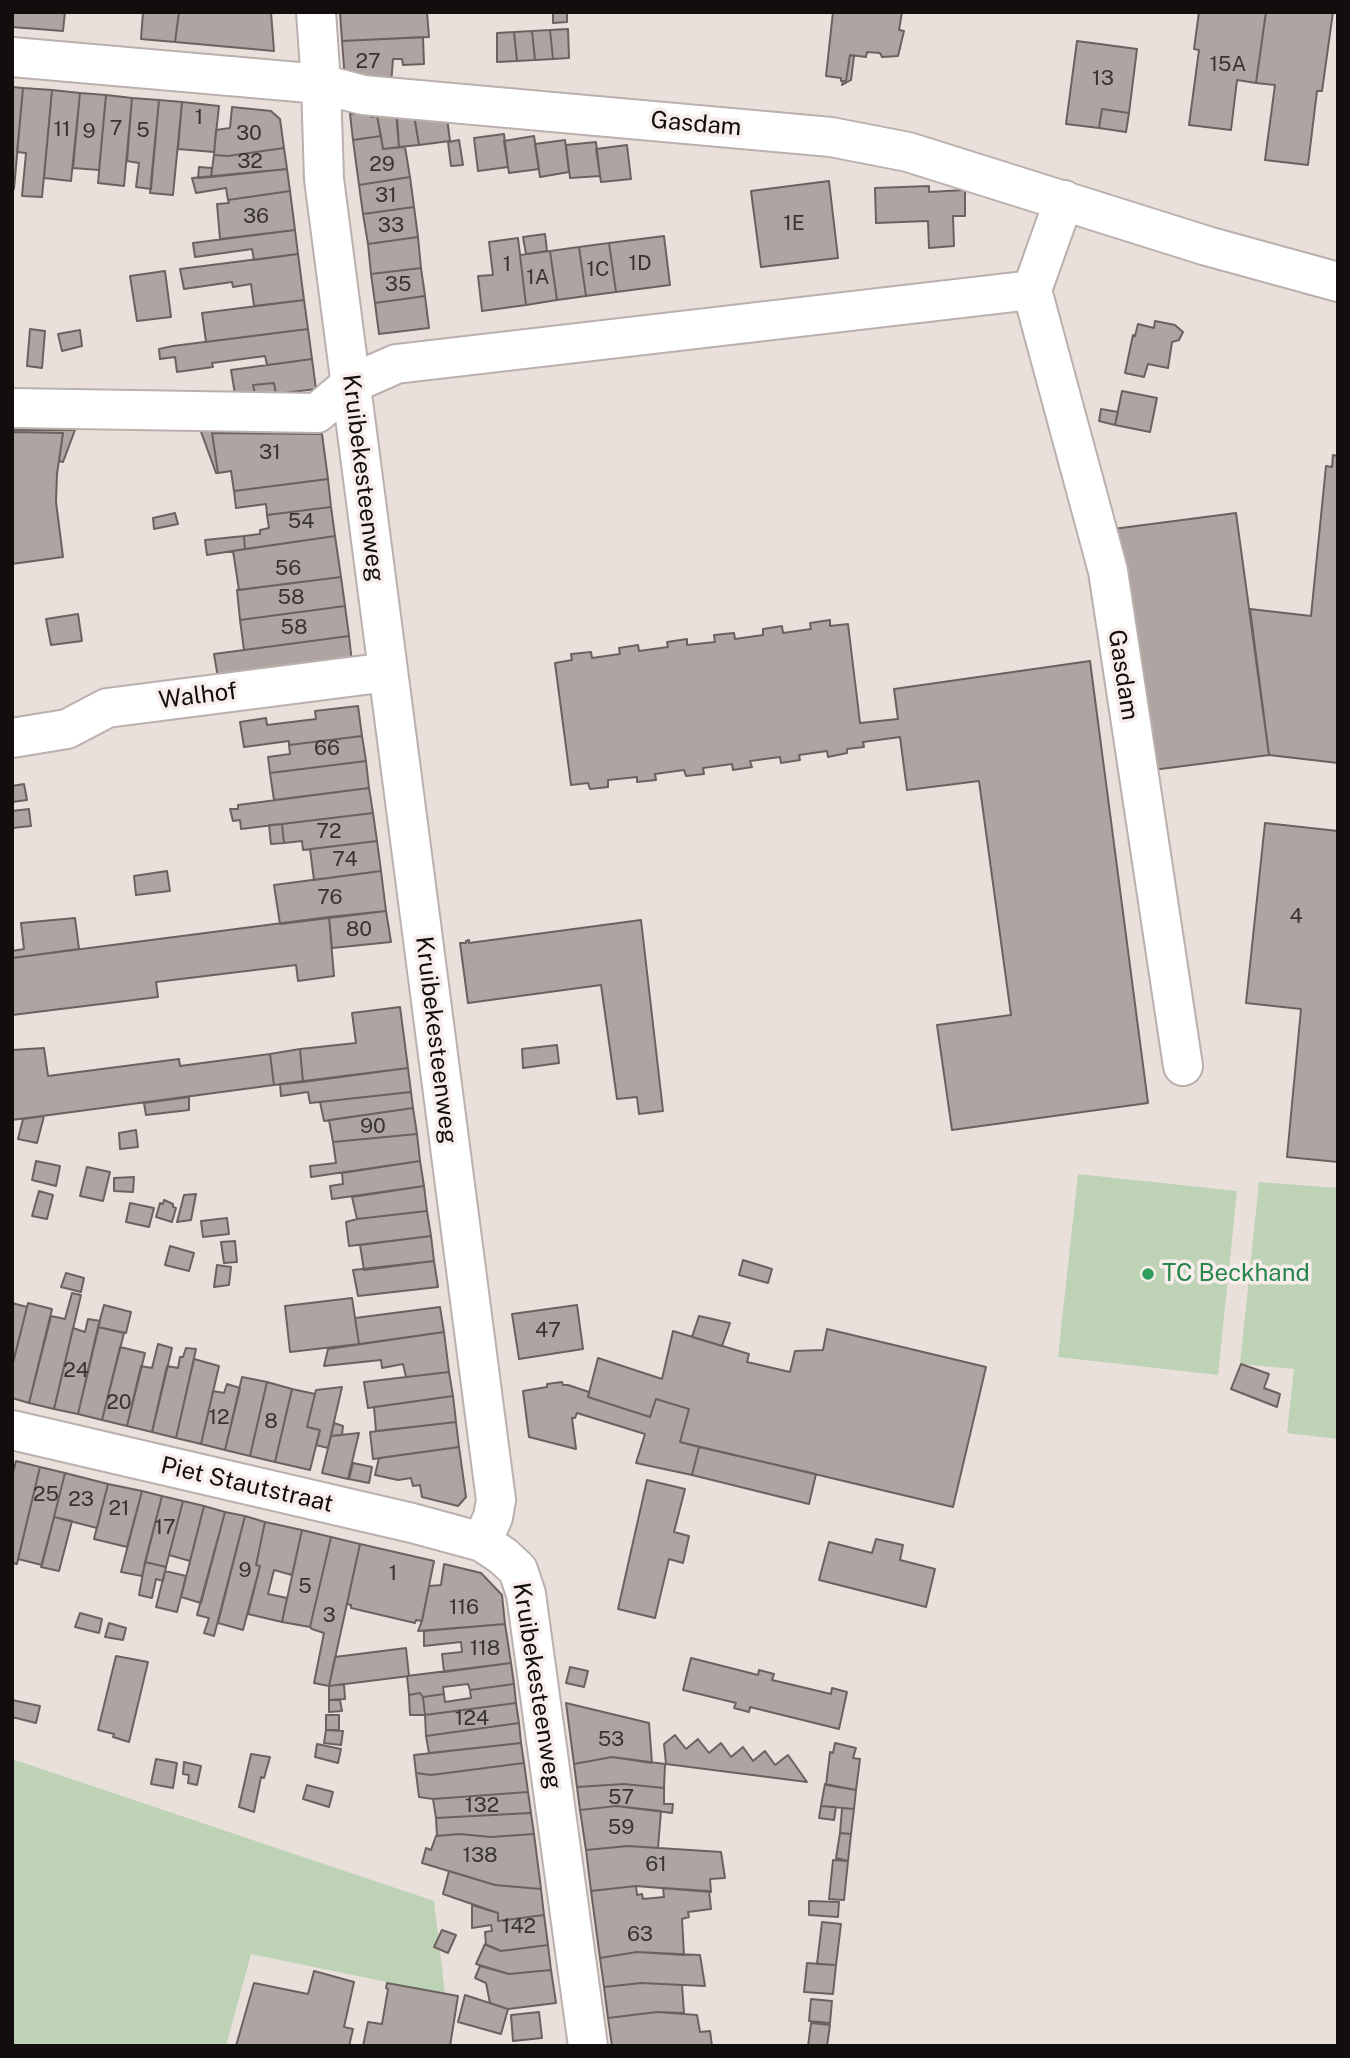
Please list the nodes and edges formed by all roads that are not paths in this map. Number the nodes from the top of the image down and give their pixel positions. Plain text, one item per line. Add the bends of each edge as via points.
1 (316, 12) edge
2 (12, 57) edge
3 (321, 84) junction
4 (1064, 200) junction
5 (1338, 282) edge
6 (1032, 290) junction
7 (351, 384) junction
8 (12, 408) edge
9 (388, 672) junction
10 (12, 738) edge
11 (1183, 1066) dead end
12 (12, 1430) edge
13 (482, 1542) junction
14 (588, 2046) edge

1 - 3 street, Kruibekesteenweg
2 - 3 street, Gasdam
3 - 4 street, Gasdam via 363,94 831,136 908,152
3 - 7 street, Kruibekesteenweg via 324,179
4 - 5 street, Gasdam
4 - 6 street
6 - 7 street via 396,364
6 - 11 street, Gasdam via 1108,571
7 - 8 street via 317,414
7 - 9 street, Kruibekesteenweg
9 - 10 street, Walhof via 107,708 67,729
9 - 13 street, Kruibekesteenweg via 494,1480 496,1500
12 - 13 street, Piet Stautstraat
13 - 14 street, Kruibekesteenweg via 518,1570 526,1594

